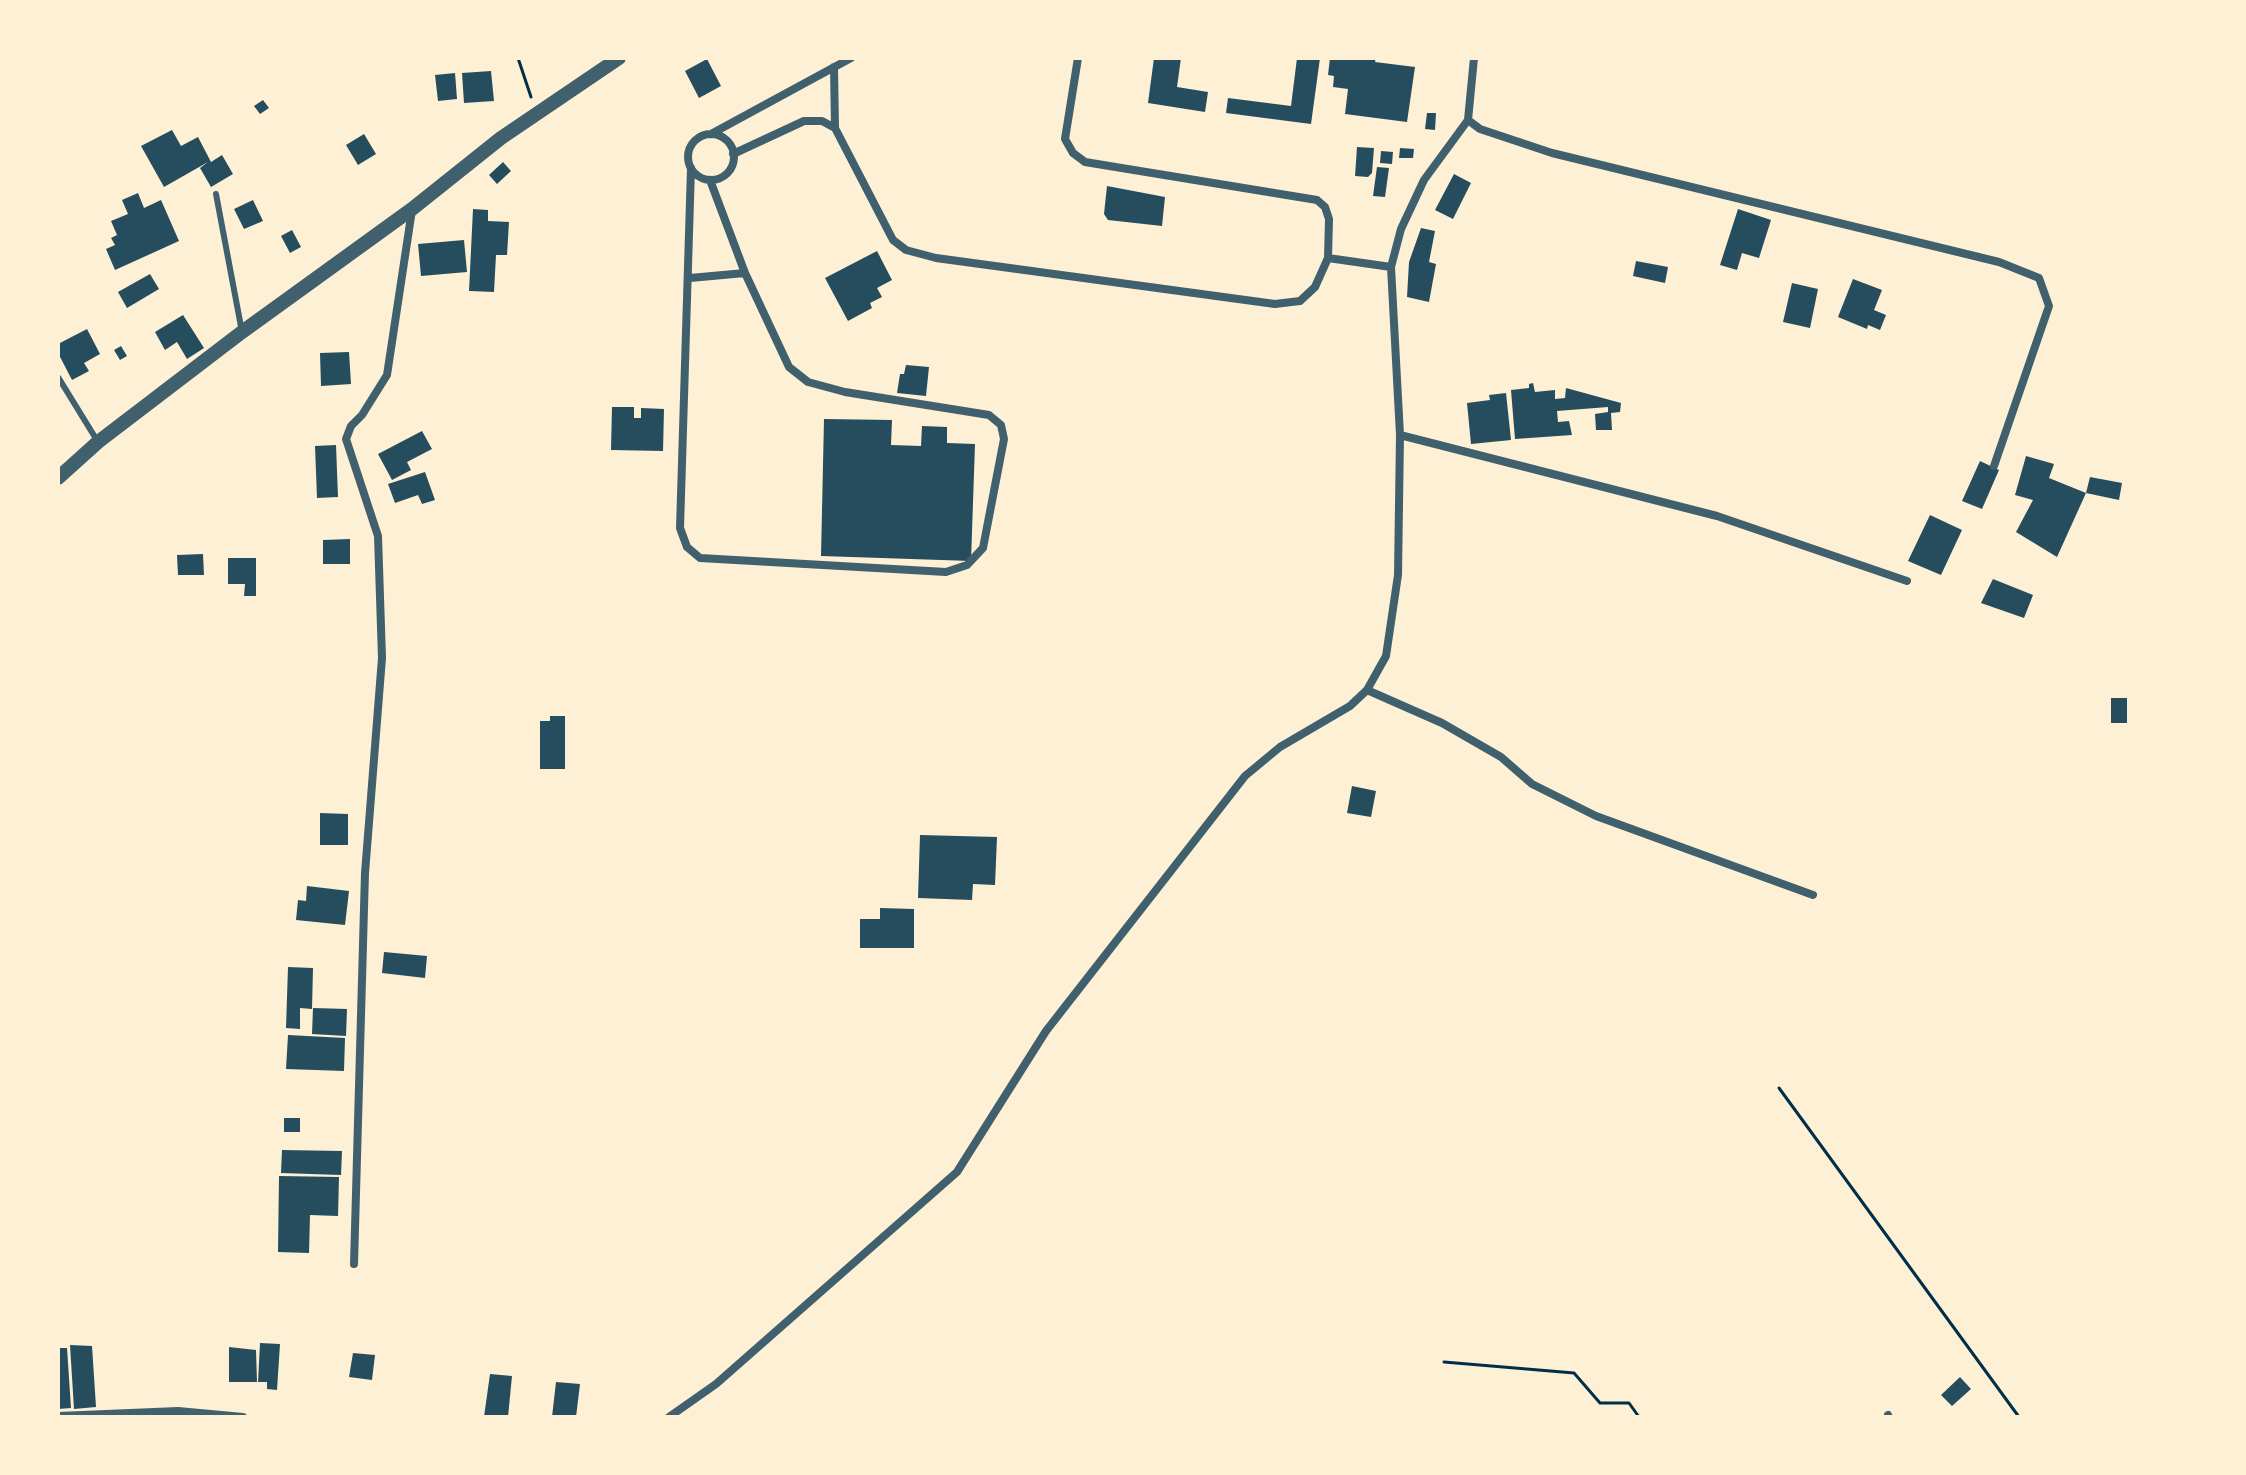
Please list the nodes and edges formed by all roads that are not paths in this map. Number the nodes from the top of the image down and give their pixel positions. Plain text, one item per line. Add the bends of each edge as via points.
1 (619, 58) edge
2 (851, 58) edge
3 (1078, 58) edge
4 (1474, 58) edge
5 (834, 67) junction
6 (1468, 120) junction
7 (835, 128) junction
8 (711, 134) junction
9 (733, 154) junction
10 (691, 168) junction
11 (710, 180) junction
12 (216, 194) dead end
13 (412, 209) junction
14 (1328, 258) junction
15 (1391, 267) junction
16 (745, 273) junction
17 (690, 278) junction
18 (242, 332) junction
19 (58, 377) edge
20 (1400, 435) junction
21 (98, 442) junction
22 (1994, 466) dead end
23 (58, 478) edge
24 (1907, 581) dead end
25 (1367, 690) junction
26 (1813, 895) dead end
27 (354, 1264) dead end
28 (680, 1408) junction
29 (58, 1416) edge
30 (243, 1417) edge
31 (669, 1417) edge
32 (685, 1417) edge

1 - 13 street via 538,112
2 - 5 street
3 - 14 street via 1065,139 1073,153 1085,162 1317,200 1329,219
4 - 6 street
5 - 7 street
5 - 8 street
6 - 15 street via 1424,180 1401,229
6 - 22 street via 1552,153 1999,262 2039,278 2049,306
7 - 9 street via 804,121
7 - 14 street via 893,240 906,250 936,258 1275,304 1300,301 1315,287
8 - 9 street via 726,140
8 - 10 street via 691,145
9 - 11 street via 725,175
10 - 11 street
10 - 17 street
11 - 16 street
12 - 18 lane
13 - 18 street
13 - 27 street via 387,375 346,439 378,536 382,658 365,873
14 - 15 street
15 - 20 street
16 - 17 street
16 - 17 street via 789,367 808,382 989,415 1001,425 1004,439 983,548 967,565 946,572 700,558 687,547 680,528
18 - 21 street
19 - 21 lane
20 - 24 street via 1717,516
20 - 25 street via 1398,575 1386,656
21 - 23 street
25 - 26 street via 1442,723 1501,757 1532,784 1596,816
25 - 28 street via 1245,776 1046,1031 957,1172 716,1384
28 - 31 street
28 - 32 street
29 - 30 street via 178,1411

